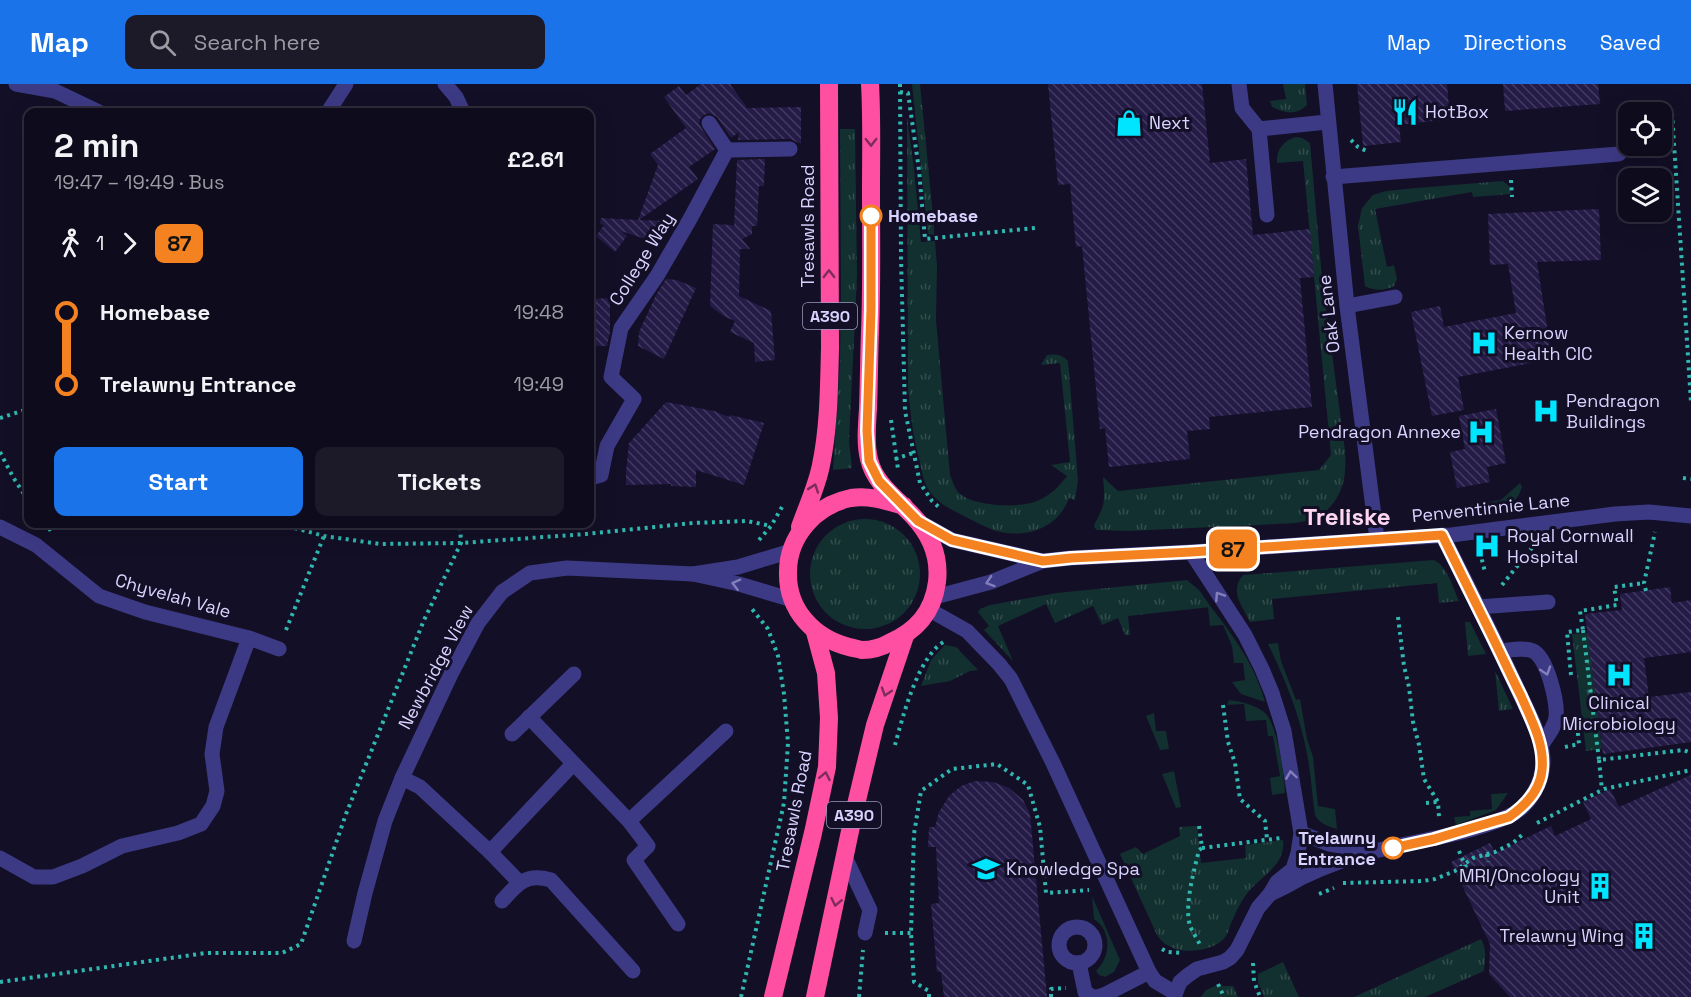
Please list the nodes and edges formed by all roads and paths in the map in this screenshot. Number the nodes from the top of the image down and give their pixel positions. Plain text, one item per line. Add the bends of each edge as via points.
1 (16, 84) edge
2 (346, 84) edge
3 (446, 84) edge
4 (829, 84) edge
5 (870, 84) edge
6 (900, 84) edge
7 (1239, 84) edge
8 (1324, 84) edge
9 (56, 88) edge
10 (900, 93) junction
11 (92, 108) edge
12 (331, 108) edge
13 (461, 108) edge
14 (1672, 113) dead end
15 (1328, 122) junction
16 (709, 123) dead end
17 (1259, 129) junction
18 (1348, 137) dead end
19 (790, 149) dead end
20 (727, 150) junction
21 (1377, 154) dead end
22 (1618, 154) edge
23 (1333, 177) junction
24 (1511, 177) dead end
25 (1512, 196) dead end
26 (1267, 215) dead end
27 (1035, 228) dead end
28 (1395, 297) dead end
29 (1347, 306) junction
30 (1691, 402) edge
31 (24, 411) edge
32 (0, 418) edge
33 (0, 452) edge
34 (594, 477) edge
35 (1683, 478) dead end
36 (1691, 479) edge
37 (24, 494) edge
38 (783, 506) dead end
39 (904, 506) junction
40 (944, 510) dead end
41 (1691, 516) edge
42 (918, 521) junction
43 (771, 526) junction
44 (0, 527) edge
45 (295, 528) edge
46 (460, 528) edge
47 (1655, 532) dead end
48 (1442, 535) junction
49 (324, 536) junction
50 (1377, 539) junction
51 (461, 543) junction
52 (1536, 543) dead end
53 (793, 547) junction
54 (1191, 552) junction
55 (1043, 561) junction
56 (738, 567) junction
57 (693, 574) junction
58 (1644, 583) junction
59 (739, 584) junction
60 (1500, 588) dead end
61 (1646, 591) dead end
62 (793, 600) junction
63 (1548, 602) dead end
64 (932, 603) junction
65 (1478, 607) junction
66 (1398, 616) dead end
67 (1583, 630) junction
68 (815, 632) junction
69 (905, 636) junction
70 (249, 638) junction
71 (951, 641) dead end
72 (279, 649) joint
73 (1500, 651) junction
74 (574, 674) dead end
75 (1572, 677) dead end
76 (1223, 705) dead end
77 (529, 717) junction
78 (1576, 722) dead end
79 (726, 731) dead end
80 (512, 735) dead end
81 (895, 746) dead end
82 (1540, 746) junction
83 (1562, 750) dead end
84 (1691, 751) edge
85 (1599, 760) junction
86 (572, 765) junction
87 (1691, 770) edge
88 (402, 778) junction
89 (1602, 790) junction
90 (1438, 802) junction
91 (1426, 803) dead end
92 (1545, 811) dead end
93 (1546, 818) junction
94 (629, 822) junction
95 (1440, 824) dead end
96 (1199, 826) dead end
97 (1301, 833) junction
98 (1267, 840) junction
99 (1202, 848) junction
100 (1375, 851) junction
101 (490, 852) junction
102 (1487, 854) junction
103 (845, 857) junction
104 (0, 858) edge
105 (1488, 862) dead end
106 (519, 882) junction
107 (1094, 889) dead end
108 (1270, 894) junction
109 (1312, 896) dead end
110 (502, 901) dead end
111 (678, 924) dead end
112 (865, 933) dead end
113 (354, 941) dead end
114 (1160, 947) dead end
115 (1197, 953) dead end
116 (1189, 954) dead end
117 (1253, 960) dead end
118 (1079, 963) dead end
119 (633, 971) dead end
120 (1149, 972) junction
121 (0, 982) edge
122 (1175, 995) edge
123 (741, 997) edge
124 (773, 997) edge
125 (815, 997) edge
126 (930, 997) edge
127 (1095, 997) edge
128 (1260, 997) edge

1 - 9 street
2 - 12 street
3 - 13 street
53 -> 4 highway, Tresawls Road / A390 via 816,486 826,428 830,348
5 -> 39 highway, A390 via 868,449 879,481
6 - 10 path
7 - 17 street via 1242,108
8 - 15 street, Oak Lane
9 - 11 street
10 - 27 path via 908,93 925,238
10 - 40 path via 905,411 920,483
14 - 30 path
15 - 17 street
15 - 23 street, Oak Lane
16 - 20 street
17 - 26 street
18 - 21 path via 1358,147
19 - 20 street
20 - 34 street, College Way via 663,267 621,328 611,377 634,399 607,446 601,475
22 - 23 street
23 - 29 street, Oak Lane
24 - 25 path
28 - 29 street
29 - 50 street, Oak Lane
31 - 32 path
33 - 37 path
35 - 36 path
38 - 43 path
39 - 42 highway, A390
39 - 53 highway, A390 via 876,498 851,498 827,506 807,522
41 - 48 street, Penventinnie Lane via 1660,512 1615,514
42 - 55 street, Penventinnie Lane via 952,540
42 - 64 highway, A390 via 932,542 939,567
43 - 51 path via 747,520
43 - 56 path via 736,557
44 - 70 street, Chyvelah Vale via 36,545 99,596 145,612
45 - 49 path
46 - 51 path
47 - 58 path
48 - 50 street, Penventinnie Lane
48 - 65 street
49 - 51 path via 380,544
49 - 72 path
50 - 54 street, Penventinnie Lane
51 - 121 path via 384,718 301,944 282,953 206,953
52 - 60 path
53 - 56 street, Newbridge View
53 - 62 highway, A390 via 788,581
54 - 55 street, Penventinnie Lane
97 -> 54 street via 1284,731 1272,693 1245,635
55 -> 64 street, Penventinnie Lane
56 - 57 street, Newbridge View
59 -> 57 street, Newbridge View
57 - 88 street, Newbridge View via 567,568 530,573 502,592 478,623
58 - 61 path
58 - 67 path via 1614,587 1617,605 1580,611
59 - 62 street, Newbridge View
59 - 123 path via 738,593 768,629 778,656 788,743 784,803
62 - 68 highway, A390
63 - 65 street
64 - 69 highway, A390 via 918,625
64 - 120 street via 967,631 1011,679
65 - 73 street
66 - 90 path via 1424,779
67 - 75 path via 1567,632
67 - 85 path
68 - 69 highway, A390 via 836,644 863,650
124 -> 68 highway, Tresawls Road / A390 via 827,767 830,718 826,673
69 -> 103 highway, A390 via 875,725
70 - 72 street, Chyvelah Vale
70 - 104 street, Chyvelah Vale via 216,727 212,754 217,791 201,824 122,846 53,876 34,877
71 - 81 path via 936,646 926,659
73 - 82 street
73 -> 82 street via 1533,651 1546,668 1557,716
74 - 77 street
76 - 98 path via 1240,799 1265,821
77 - 80 street
77 - 86 street
78 - 83 path via 1579,744
79 - 94 street
82 - 100 street via 1539,782 1527,802 1509,817 1428,841
84 - 85 path
85 - 89 path
86 - 94 street
86 - 101 street
87 - 89 path
88 - 101 street via 420,787
88 - 113 street, Newbridge View via 386,820
89 - 93 path
90 - 91 path
90 - 95 path
92 - 93 path
93 - 102 path via 1529,826 1513,843
94 - 111 street via 648,846 634,860
96 - 99 path
97 - 98 path
97 - 100 street via 1329,844
97 - 108 street via 1293,869
98 - 99 path
99 - 115 path via 1188,915 1204,952
100 - 108 street via 1322,868
101 - 106 street
102 - 105 path
102 - 109 path via 1430,880 1345,883
103 - 112 street via 870,910
103 -> 125 highway, A390
106 - 110 street
106 - 119 street via 531,877 551,880
107 - 126 path via 1046,893 1040,827 1028,785 997,764 952,769 921,791 914,834 914,982 929,991
108 - 122 street via 1252,917 1230,958 1197,969 1180,982
114 - 116 path via 1167,952
117 - 128 path
118 - 127 street via 1085,992
120 - 122 street
120 - 127 street

